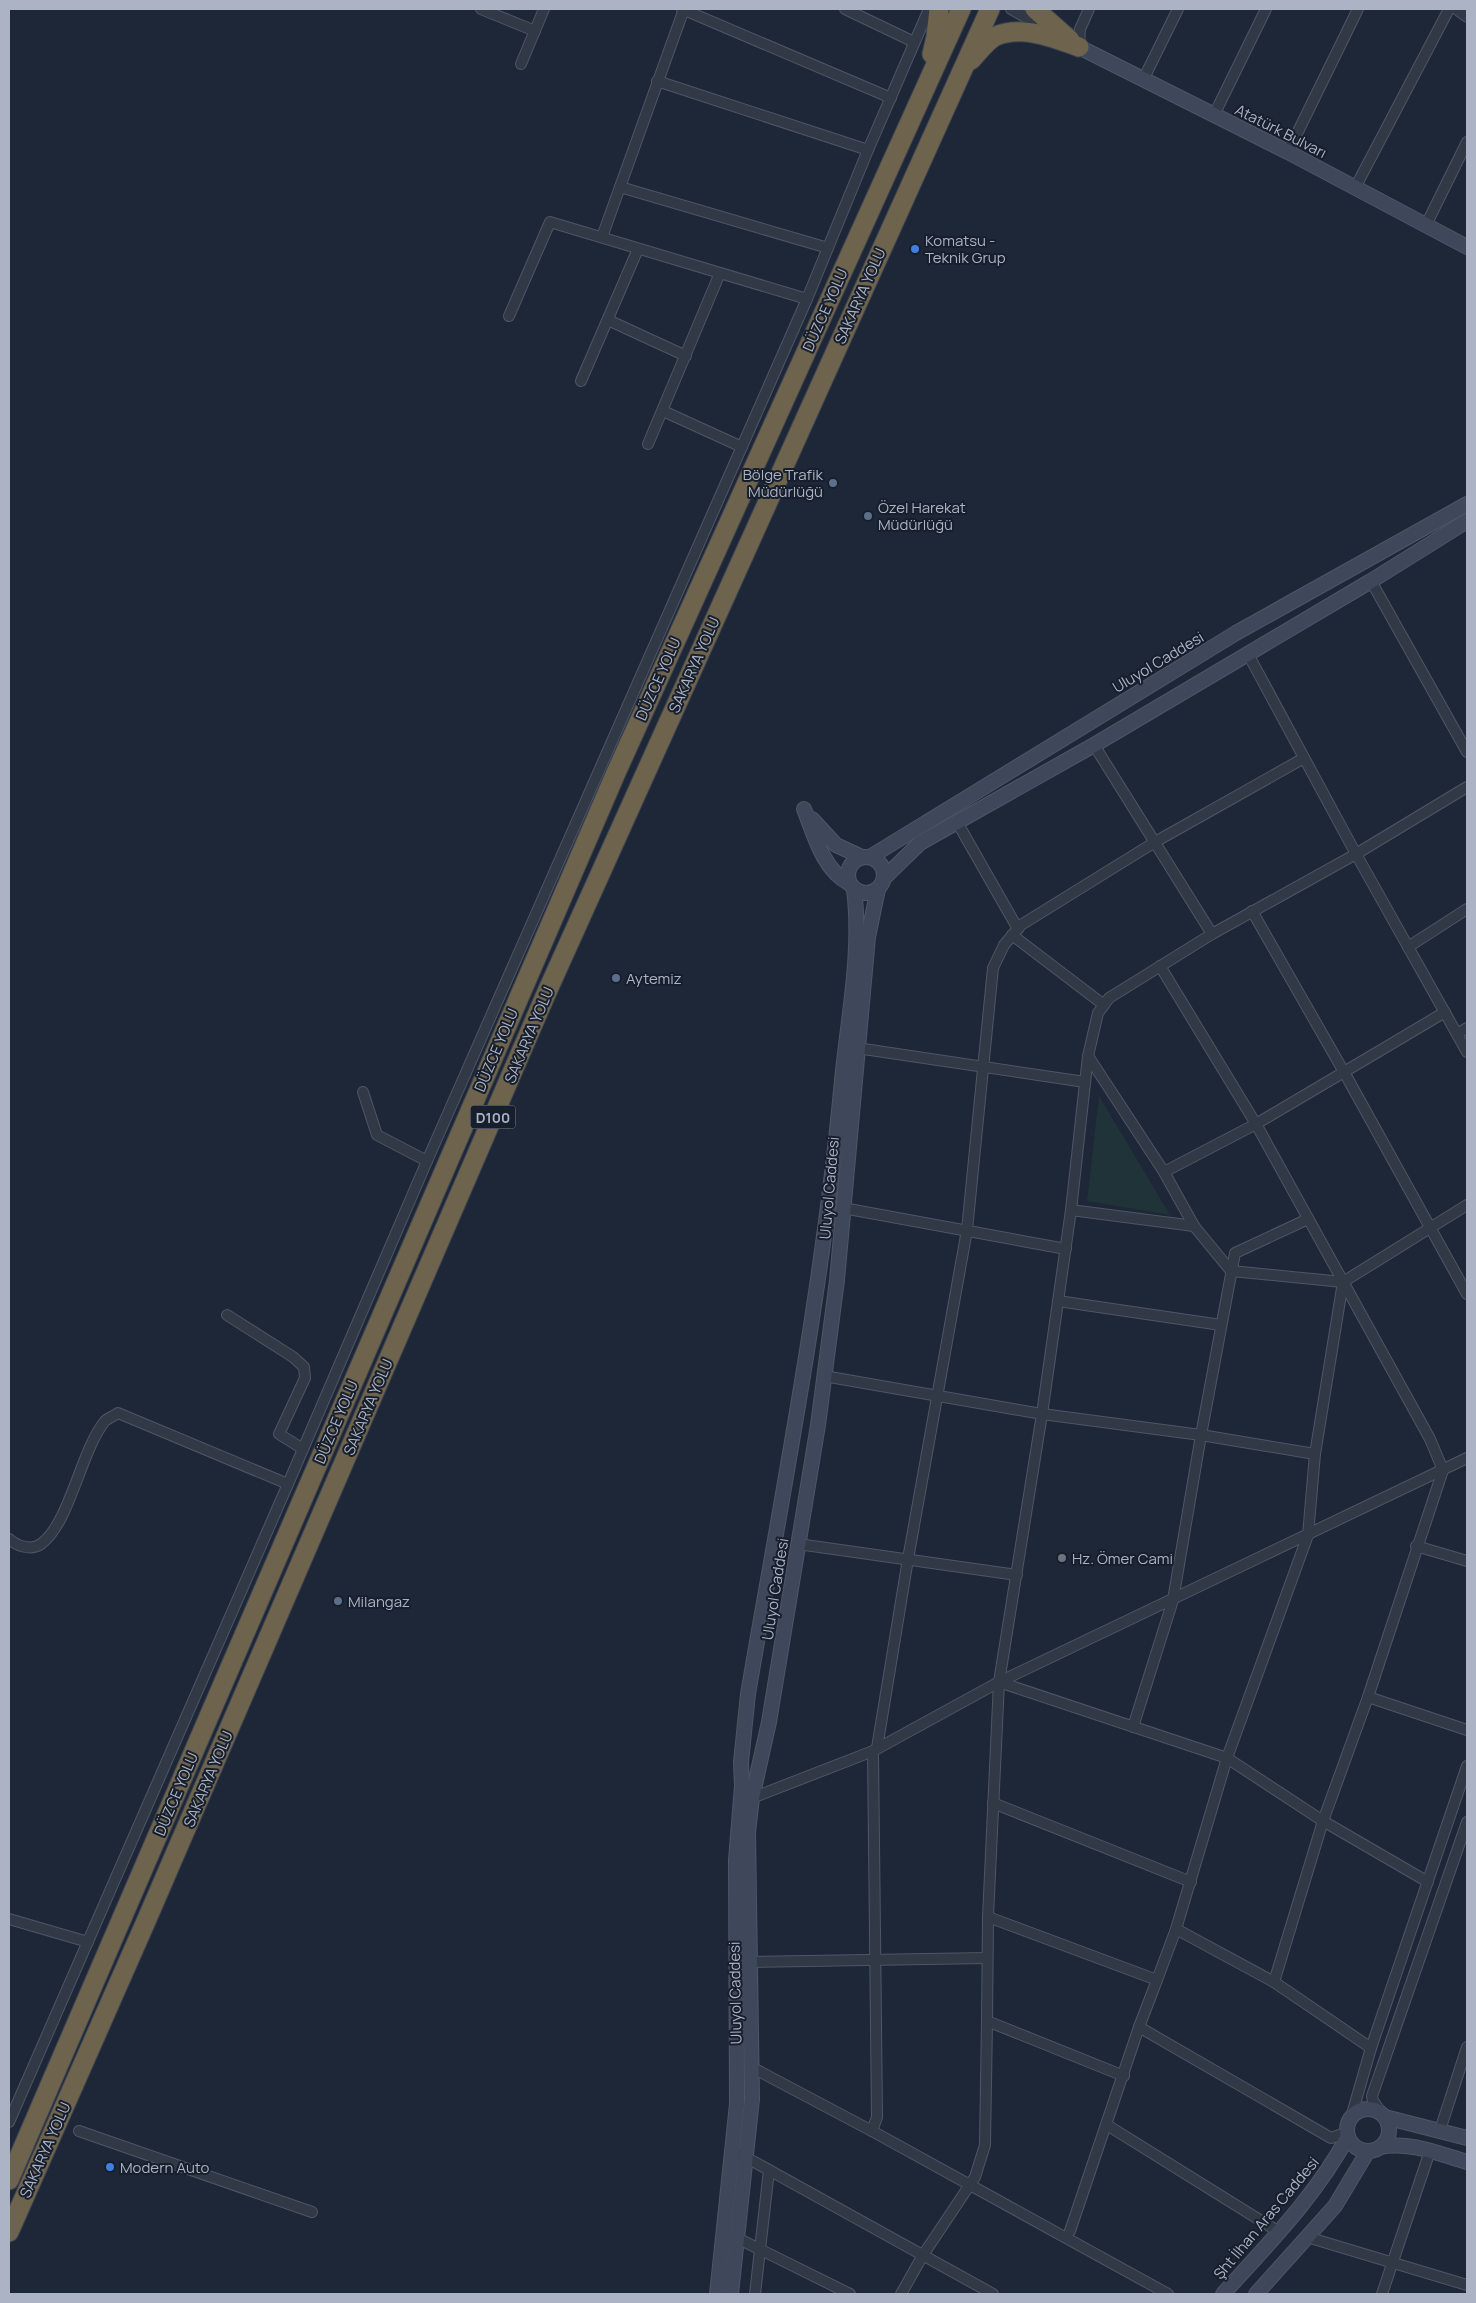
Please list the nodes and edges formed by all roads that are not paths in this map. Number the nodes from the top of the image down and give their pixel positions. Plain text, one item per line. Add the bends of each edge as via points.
1 (481, 9) edge
2 (544, 9) edge
3 (683, 9) edge
4 (845, 9) edge
5 (930, 9) edge
6 (939, 9) edge
7 (961, 9) edge
8 (990, 9) edge
9 (1011, 9) edge
10 (1035, 9) edge
11 (1089, 9) edge
12 (1178, 9) edge
13 (1266, 9) edge
14 (1358, 9) edge
15 (1449, 9) edge
16 (1456, 9) edge
17 (1467, 17) edge
18 (535, 31) junction
19 (914, 42) junction
20 (1079, 47) junction
21 (521, 64) dead end
22 (962, 70) junction
23 (1143, 80) junction
24 (657, 81) junction
25 (891, 98) junction
26 (919, 100) junction
27 (1214, 115) junction
28 (1467, 142) edge
29 (868, 150) junction
30 (1288, 152) junction
31 (620, 187) junction
32 (1355, 188) junction
33 (1426, 225) junction
34 (602, 237) junction
35 (1467, 247) edge
36 (828, 248) junction
37 (638, 249) junction
38 (720, 273) junction
39 (807, 299) junction
40 (509, 316) dead end
41 (608, 320) junction
42 (686, 356) junction
43 (581, 381) dead end
44 (663, 411) junction
45 (648, 444) dead end
46 (742, 447) junction
47 (1467, 504) edge
48 (1467, 522) edge
49 (1371, 582) junction
50 (1248, 654) junction
51 (1094, 745) junction
52 (1467, 752) edge
53 (1304, 758) junction
54 (1467, 787) edge
55 (957, 822) junction
56 (1155, 842) junction
57 (1356, 854) junction
58 (866, 857) junction
59 (881, 884) junction
60 (851, 886) junction
61 (1467, 909) edge
62 (1252, 912) junction
63 (1015, 932) junction
64 (1212, 934) junction
65 (1408, 946) junction
66 (1160, 966) junction
67 (1104, 1005) junction
68 (1445, 1012) junction
69 (1467, 1028) edge
70 (1457, 1034) junction
71 (857, 1048) junction
72 (1467, 1052) edge
73 (1088, 1056) junction
74 (982, 1065) junction
75 (1344, 1072) junction
76 (1085, 1082) junction
77 (363, 1092) dead end
78 (1256, 1124) junction
79 (427, 1161) junction
80 (1164, 1172) junction
81 (1467, 1205) edge
82 (843, 1208) junction
83 (1071, 1210) junction
84 (1308, 1219) junction
85 (1194, 1226) junction
86 (1430, 1228) junction
87 (967, 1230) junction
88 (1066, 1249) junction
89 (1231, 1270) junction
90 (1343, 1282) junction
91 (1467, 1294) edge
92 (1058, 1301) junction
93 (227, 1315) dead end
94 (1221, 1325) junction
95 (824, 1376) junction
96 (938, 1397) junction
97 (1042, 1414) junction
98 (1200, 1435) junction
99 (303, 1449) junction
100 (1315, 1454) junction
101 (1467, 1458) edge
102 (1443, 1470) junction
103 (288, 1484) junction
104 (1308, 1535) junction
105 (9, 1539) edge
106 (798, 1544) junction
107 (1416, 1546) junction
108 (908, 1559) junction
109 (1467, 1561) edge
110 (1017, 1575) junction
111 (1174, 1600) junction
112 (999, 1682) junction
113 (1368, 1697) junction
114 (1134, 1727) junction
115 (1467, 1730) edge
116 (875, 1750) junction
117 (1227, 1758) junction
118 (1467, 1766) edge
119 (752, 1798) junction
120 (993, 1803) junction
121 (739, 1817) junction
122 (1323, 1821) junction
123 (1467, 1822) edge
124 (1191, 1882) junction
125 (1428, 1882) junction
126 (988, 1917) junction
127 (9, 1920) edge
128 (1176, 1929) junction
129 (88, 1942) junction
130 (987, 1958) junction
131 (874, 1960) junction
132 (751, 1962) junction
133 (1157, 1980) junction
134 (1274, 1982) junction
135 (987, 2021) junction
136 (1138, 2027) junction
137 (1467, 2047) edge
138 (1371, 2048) junction
139 (753, 2068) junction
140 (1124, 2076) junction
141 (1384, 2116) junction
142 (10, 2118) edge
143 (1107, 2125) junction
144 (1349, 2130) junction
145 (1440, 2130) junction
146 (79, 2131) dead end
147 (872, 2131) junction
148 (1467, 2138) edge
149 (1374, 2149) junction
150 (732, 2150) junction
151 (1430, 2151) junction
152 (746, 2157) junction
153 (1467, 2162) edge
154 (769, 2170) junction
155 (9, 2180) edge
156 (970, 2184) junction
157 (312, 2212) dead end
158 (1070, 2231) dead end
159 (9, 2232) edge
160 (1279, 2232) junction
161 (1307, 2237) junction
162 (738, 2238) junction
163 (760, 2248) junction
164 (923, 2255) junction
165 (1393, 2263) junction
166 (1467, 2285) edge
167 (717, 2294) edge
168 (731, 2294) edge
169 (755, 2294) edge
170 (850, 2294) edge
171 (901, 2294) edge
172 (993, 2294) edge
173 (1168, 2294) edge
174 (1223, 2294) edge
175 (1256, 2294) edge
176 (1382, 2294) edge

1 - 18 street
2 - 18 street
3 - 24 street
3 - 25 street
4 - 19 street
5 - 19 street
6 - 26 highway via 936,37
7 - 26 highway, DÜZCE YOLU / D100
8 - 22 highway, SAKARYA YOLU / D100
9 - 20 street
10 - 20 highway
11 - 20 street via 1080,29
12 - 23 street
13 - 27 street
14 - 30 street
15 - 32 street
16 - 17 street
18 - 21 street
19 - 25 street
20 - 22 highway via 1051,37 1014,32 995,37
20 - 23 main road, Atatürk Bulvarı
22 - 159 highway, SAKARYA YOLU / D100 via 550,985
23 - 27 main road, Atatürk Bulvarı
24 - 29 street
24 - 31 street
25 - 29 street
26 - 155 highway, DÜZCE YOLU / D100 via 615,775
27 - 30 main road, Atatürk Bulvarı
28 - 33 street
29 - 36 street
30 - 32 main road, Atatürk Bulvarı
31 - 34 street
31 - 36 street
32 - 33 main road, Atatürk Bulvarı
33 - 35 main road, Atatürk Bulvarı
34 - 37 street
34 - 40 street via 550,222
36 - 39 street
37 - 38 street
37 - 41 street
38 - 39 street
38 - 42 street
39 - 46 street
41 - 42 street
41 - 43 street
42 - 44 street
44 - 45 street
44 - 46 street
46 - 79 street
47 - 58 main road, Uluyol Caddesi via 1236,634
48 - 49 main road
49 - 50 main road
49 - 52 street
50 - 51 main road
50 - 53 street
51 - 55 main road
51 - 56 street
53 - 56 street
53 - 57 street
54 - 57 street
55 - 59 main road via 920,844
55 - 63 street
56 - 63 street
56 - 64 street
57 - 62 street
57 - 65 street
58 - 59 main road via 882,865
58 - 60 main road via 856,859 849,866 847,876
58 - 60 main road via 836,845 804,809 817,844 832,870
59 - 60 main road via 869,893
59 - 71 main road, Uluyol Caddesi via 868,936
60 - 121 main road, Uluyol Caddesi via 858,918 828,1220 748,1694
61 - 65 street
62 - 64 street
62 - 75 street
63 - 67 street
63 - 74 street via 1004,945 993,968
64 - 66 street
65 - 68 street
66 - 67 street via 1109,998
66 - 78 street
67 - 73 street via 1098,1013
68 - 70 street
68 - 75 street
69 - 70 street
70 - 72 street
71 - 74 street
71 - 82 main road, Uluyol Caddesi
73 - 76 street
73 - 80 street
74 - 76 street
74 - 87 street
75 - 78 street
75 - 86 street
76 - 83 street
77 - 79 street via 377,1135
78 - 80 street
78 - 84 street
79 - 99 street
80 - 85 street
81 - 86 street
82 - 87 street
82 - 95 main road, Uluyol Caddesi
83 - 85 street
83 - 88 street
84 - 89 street via 1236,1253
84 - 90 street
85 - 89 street
86 - 90 street
86 - 91 street
87 - 88 street
87 - 96 street
88 - 92 street
89 - 90 street
89 - 94 street
90 - 100 street
90 - 102 street via 1430,1439
92 - 94 street
92 - 97 street
93 - 99 street via 304,1367 305,1378 279,1434
94 - 98 street
95 - 96 street
95 - 106 main road, Uluyol Caddesi
96 - 97 street
96 - 108 street
97 - 98 street
97 - 110 street
98 - 100 street
98 - 111 street
99 - 103 street
100 - 104 street
101 - 102 street
102 - 104 street
102 - 107 street
103 - 105 street via 118,1413 106,1420 95,1439 54,1530 40,1545 25,1547
103 - 129 street
104 - 111 street
104 - 117 street
106 - 108 street
106 - 119 main road, Uluyol Caddesi via 769,1722
107 - 109 street
107 - 113 street
108 - 110 street
108 - 116 street
110 - 112 street
111 - 112 street
111 - 114 street
112 - 114 street
112 - 116 street
112 - 120 street
113 - 115 street
113 - 122 street
114 - 117 street
116 - 119 street
116 - 131 street
117 - 122 street
117 - 124 street
118 - 125 street
119 - 121 street
119 - 132 main road, Uluyol Caddesi via 748,1832
120 - 124 street
120 - 126 street
121 - 150 main road, Uluyol Caddesi via 736,1860 737,2104
122 - 125 street
122 - 134 street
123 - 141 street via 1372,2096
124 - 128 street
125 - 138 street
126 - 130 street
126 - 133 street
127 - 129 street
128 - 133 street
128 - 134 street
129 - 142 street
130 - 131 street
130 - 135 street
131 - 132 street
131 - 147 street via 877,2117
132 - 139 main road, Uluyol Caddesi
133 - 136 street
134 - 138 street
135 - 140 street
135 - 156 street via 985,2145
136 - 140 street
136 - 144 street via 1330,2138
137 - 145 street
138 - 144 street
139 - 147 street
139 - 152 main road, Uluyol Caddesi
140 - 143 street
141 - 144 main road via 1368,2109 1357,2113
141 - 145 main road
141 - 149 main road via 1389,2132 1384,2143
143 - 158 street
143 - 160 street
144 - 149 main road via 1358,2148
144 - 160 main road, Şht İlhan Aras Caddesi via 1335,2161
145 - 148 main road
146 - 157 street
147 - 156 street
149 - 151 main road via 1394,2144
149 - 161 main road via 1335,2206
150 - 152 street
150 - 167 main road, Uluyol Caddesi
151 - 153 main road
151 - 165 street
152 - 154 street
152 - 162 main road, Uluyol Caddesi
154 - 163 street
154 - 164 street
156 - 164 street
156 - 173 street
160 - 174 main road, Şht İlhan Aras Caddesi
161 - 165 street
161 - 175 main road
162 - 163 street
162 - 168 main road, Uluyol Caddesi
163 - 169 street
163 - 170 street
164 - 171 street
164 - 172 street
165 - 166 street
165 - 176 street

